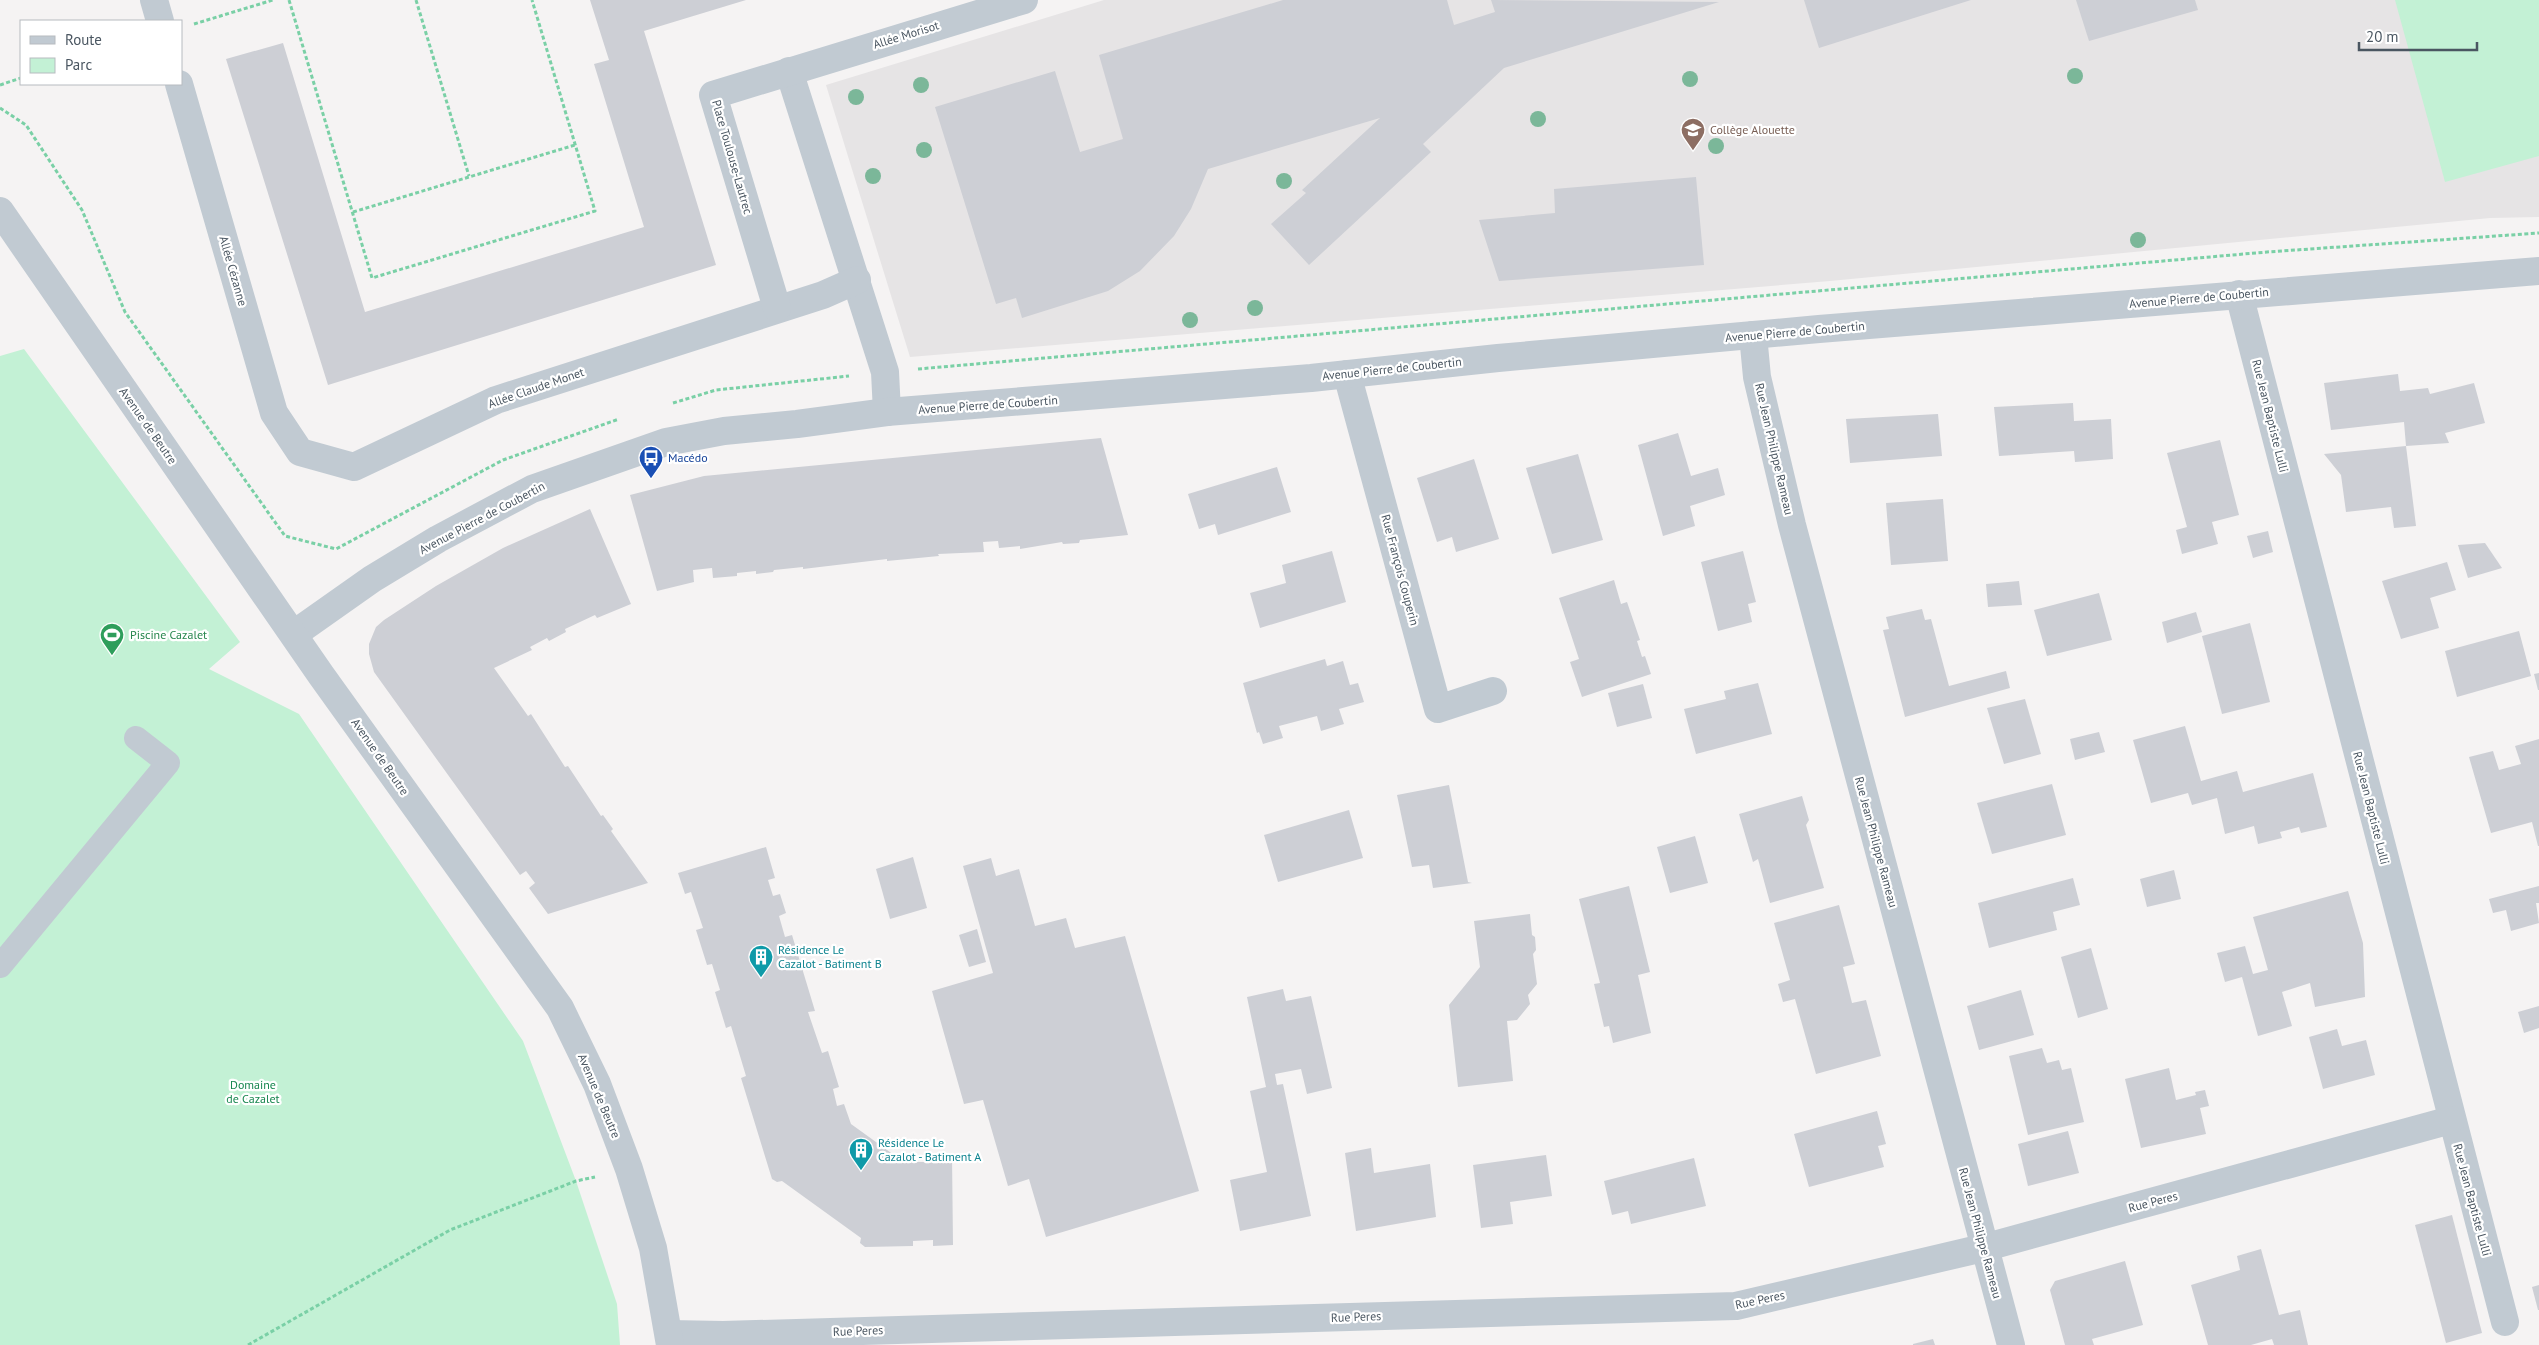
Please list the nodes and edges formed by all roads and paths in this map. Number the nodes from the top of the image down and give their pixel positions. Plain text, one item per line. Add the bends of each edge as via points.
1 (154, 0) edge
2 (273, 0) edge
3 (289, 0) edge
4 (416, 0) edge
5 (532, 0) edge
6 (1024, 0) edge
7 (160, 20) edge
8 (190, 25) dead end
9 (789, 71) junction
10 (20, 78) edge
11 (0, 85) edge
12 (179, 85) edge
13 (0, 108) edge
14 (575, 145) junction
15 (469, 176) junction
16 (0, 211) edge
17 (352, 212) junction
18 (2539, 234) edge
19 (2539, 271) edge
20 (857, 280) junction
21 (2239, 294) junction
22 (777, 308) junction
23 (1753, 335) junction
24 (885, 372) junction
25 (1347, 374) junction
26 (670, 404) dead end
27 (888, 412) junction
28 (624, 418) dead end
29 (300, 452) joint
30 (294, 634) junction
31 (1493, 691) dead end
32 (136, 738) dead end
33 (0, 966) edge
34 (2451, 1120) junction
35 (629, 1170) junction
36 (1983, 1248) junction
37 (2505, 1322) dead end
38 (1048, 1335) edge
39 (669, 1339) edge
40 (248, 1345) edge
41 (2011, 1345) edge

1 - 7 street
2 - 8 path
3 - 17 path
4 - 15 path
5 - 14 path
6 - 9 street, Allée Morisot
9 - 20 street
9 - 22 street, Place Toulouse-Lautrec via 713,95
10 - 11 path
12 - 29 street, Allée Cézanne via 274,413
13 - 28 path via 26,125 82,210 125,312 285,536 336,549 503,460
14 - 15 path
14 - 17 path via 595,210 390,273 372,278
15 - 17 path
16 - 30 street, Avenue de Beutre
18 - 24 path via 2248,253
19 - 21 street, Avenue Pierre de Coubertin
20 - 22 street via 823,295
20 - 24 street
21 - 23 street, Avenue Pierre de Coubertin
21 - 34 street, Rue Jean Baptiste Lulli
22 - 29 street, Allée Claude Monet via 496,400 354,467
23 - 25 street, Avenue Pierre de Coubertin
23 - 36 street, Rue Jean Philippe Rameau via 1757,377 1792,525
24 - 26 path via 716,390
24 - 27 street
25 - 27 street, Avenue Pierre de Coubertin
25 - 31 street, Rue François Couperin via 1438,710
27 - 30 street, Avenue Pierre de Coubertin via 724,431 666,442 532,489 438,539 372,579
30 - 35 street, Avenue de Beutre via 560,1008 597,1084
32 - 33 lane via 168,763
34 - 36 street, Rue Peres
34 - 37 street, Rue Jean Baptiste Lulli
35 - 39 street, Avenue de Beutre via 653,1248
35 - 40 path via 576,1181 450,1230
36 - 38 street, Rue Peres via 1736,1306
36 - 41 street, Rue Jean Philippe Rameau
38 - 39 street, Rue Peres via 723,1335

